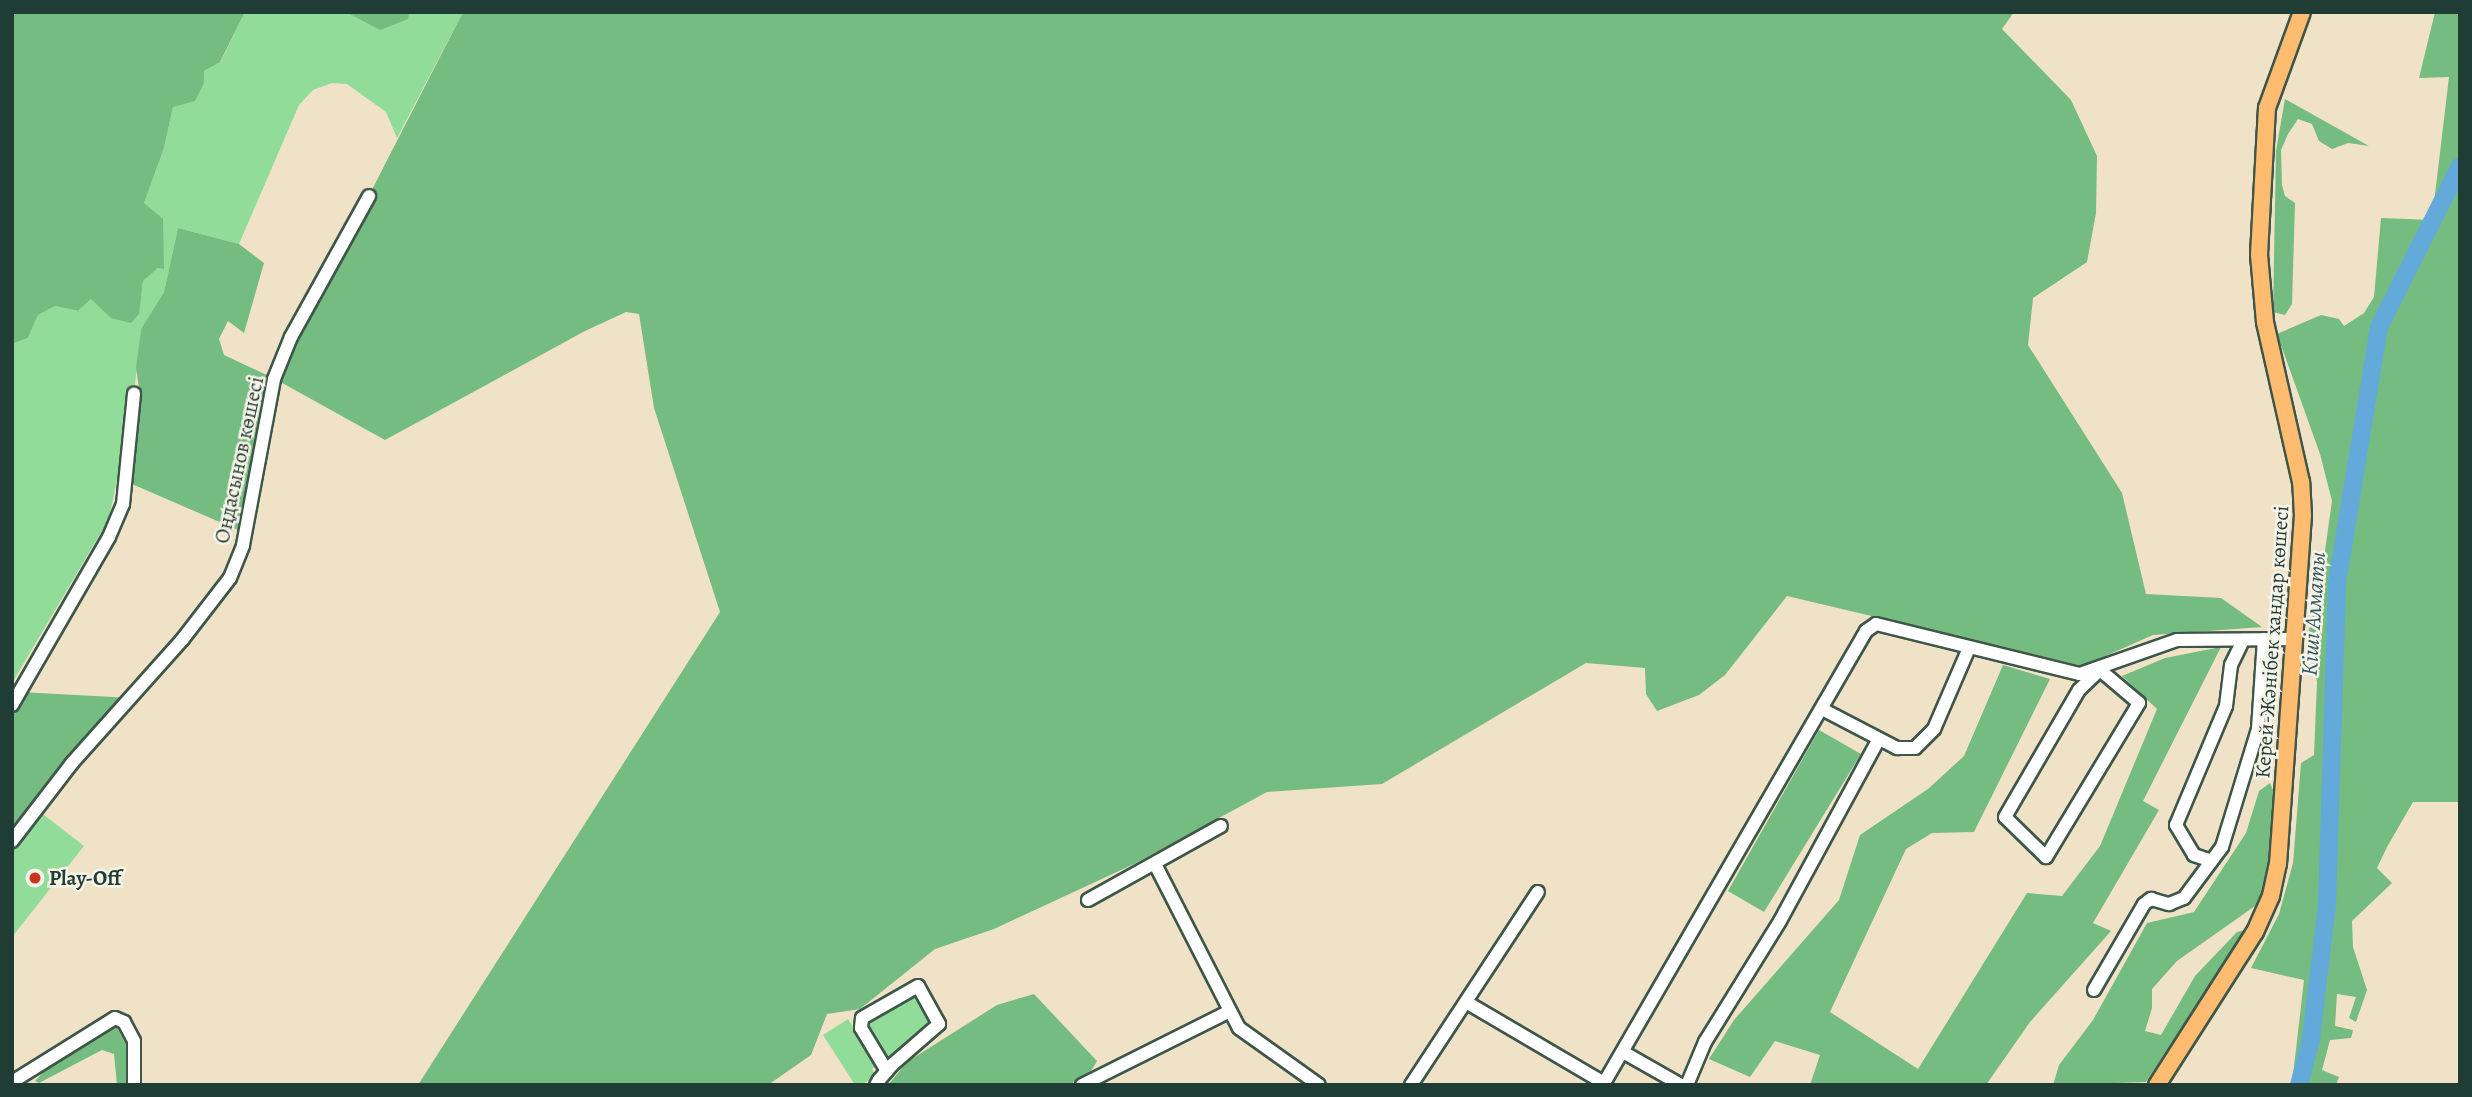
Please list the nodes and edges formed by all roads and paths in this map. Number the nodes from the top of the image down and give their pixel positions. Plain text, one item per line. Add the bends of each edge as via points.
1 (2302, 12) edge
2 (369, 196) dead end
3 (134, 394) dead end
4 (2264, 639) junction
5 (2293, 639) junction
6 (2242, 640) junction
7 (1969, 648) junction
8 (2100, 670) junction
9 (12, 705) edge
10 (1822, 709) junction
11 (1879, 739) junction
12 (1221, 826) dead end
13 (12, 841) edge
14 (2209, 860) junction
15 (1155, 864) junction
16 (1538, 892) dead end
17 (1088, 900) dead end
18 (2094, 990) dead end
19 (1466, 1002) junction
20 (1228, 1012) junction
21 (1623, 1052) junction
22 (887, 1071) junction
23 (12, 1082) edge
24 (134, 1085) edge
25 (876, 1085) edge
26 (1083, 1085) edge
27 (1319, 1085) edge
28 (1411, 1085) edge
29 (1681, 1085) edge
30 (1687, 1085) edge
31 (2157, 1085) edge

1 - 5 main road, Керей-Жәнібек хандар көшесі via 2267,108 2259,255 2264,322 2301,482 2304,516
2 - 13 street, Оңдасынов көшесі via 274,379 243,545 230,578 182,640 72,762
3 - 9 street via 123,504 109,537
4 - 5 street
4 - 6 street
4 - 14 street via 2258,729 2222,847
5 - 31 main road, Керей-Жәнібек хандар көшесі via 2281,835 2271,896 2255,932
6 - 8 street via 2177,640
6 - 14 street via 2231,665 2226,706 2176,825 2194,855
7 - 8 street via 2080,674
7 - 10 street via 1876,624 1866,631
7 - 11 street via 1925,741 1915,748 1897,748
8 - 8 street via 2079,690 2006,817 2046,857 2139,703
10 - 11 street
10 - 21 street
11 - 30 street via 1780,921 1705,1042
12 - 15 street
14 - 18 street via 2184,898 2169,904 2151,899 2144,904
15 - 17 street
15 - 20 street
16 - 19 street
19 - 21 street via 1604,1083
19 - 28 street
20 - 26 street
20 - 27 street via 1239,1028
21 - 29 street
22 - 22 street via 939,1024 918,986 862,1018 861,1028
22 - 25 street
23 - 24 street via 115,1018 124,1023 134,1041

